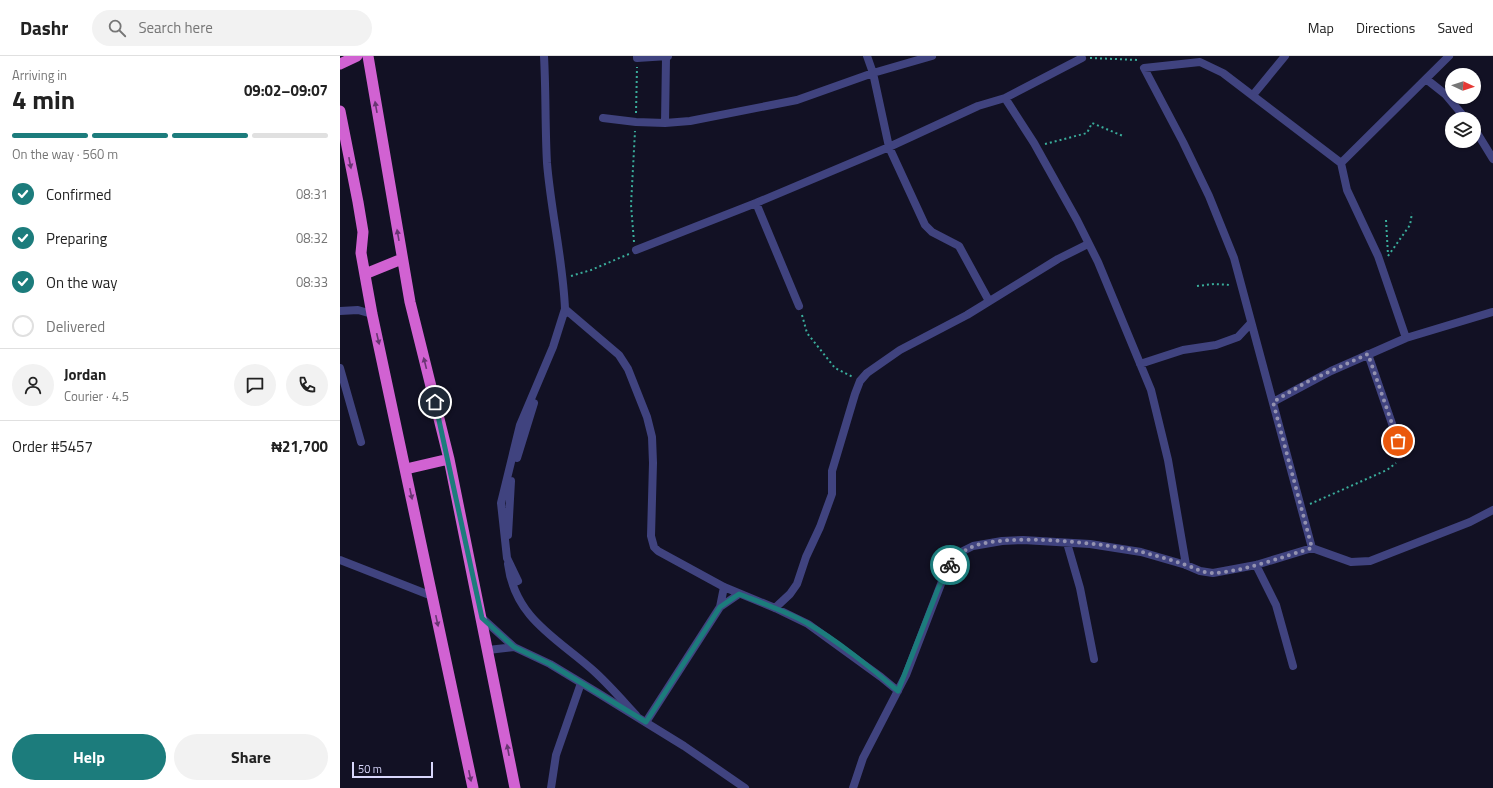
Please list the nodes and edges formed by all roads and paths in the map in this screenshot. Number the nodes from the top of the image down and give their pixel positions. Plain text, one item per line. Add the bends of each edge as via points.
1 (357, 56) edge
2 (368, 56) edge
3 (544, 56) edge
4 (867, 56) edge
5 (932, 56) edge
6 (1285, 56) edge
7 (1449, 56) edge
8 (637, 57) edge
9 (667, 57) edge
10 (1082, 57) edge
11 (340, 64) edge
12 (1144, 68) junction
13 (873, 73) junction
14 (1426, 79) junction
15 (1253, 95) junction
16 (1005, 98) junction
17 (340, 111) edge
18 (1460, 112) edge
19 (604, 118) dead end
20 (636, 122) junction
21 (665, 123) junction
22 (1123, 136) dead end
23 (1481, 139) edge
24 (889, 147) junction
25 (1036, 148) junction
26 (1493, 159) edge
27 (1341, 163) junction
28 (756, 203) junction
29 (1412, 213) dead end
30 (1386, 220) dead end
31 (1088, 244) junction
32 (636, 250) junction
33 (1388, 256) junction
34 (402, 259) junction
35 (1380, 262) junction
36 (365, 274) junction
37 (564, 279) junction
38 (1197, 286) dead end
39 (1244, 296) junction
40 (989, 301) junction
41 (799, 306) joint
42 (565, 309) junction
43 (340, 311) edge
44 (1493, 312) edge
45 (372, 314) junction
46 (1251, 323) junction
47 (1406, 338) junction
48 (1368, 354) junction
49 (1140, 364) junction
50 (340, 368) edge
51 (860, 381) junction
52 (1273, 402) junction
53 (361, 442) dead end
54 (1399, 455) joint
55 (449, 459) junction
56 (406, 469) junction
57 (1302, 509) junction
58 (1493, 510) edge
59 (1067, 543) junction
60 (1312, 548) junction
61 (507, 558) junction
62 (340, 560) edge
63 (1186, 565) junction
64 (1256, 565) junction
65 (518, 581) dead end
66 (724, 588) junction
67 (739, 594) junction
68 (432, 596) junction
69 (720, 607) junction
70 (775, 608) junction
71 (482, 618) junction
72 (514, 647) junction
73 (488, 650) junction
74 (1094, 659) dead end
75 (1293, 666) dead end
76 (581, 683) junction
77 (898, 691) junction
78 (642, 720) junction
79 (472, 788) edge
80 (515, 788) edge
81 (551, 788) edge
82 (745, 788) edge
83 (853, 788) edge

1 - 11 highway
34 -> 2 highway
3 - 37 street via 547,162
4 - 13 street
5 - 13 street
6 - 15 street
7 - 14 street
8 - 9 street
8 - 20 path
9 - 21 street
10 - 12 path via 1140,60
10 - 16 street
12 - 15 street via 1200,62 1223,73
12 - 39 street via 1209,196 1234,258
13 - 21 street via 796,100 690,121
13 - 24 street
14 - 18 street
14 - 27 street
15 - 27 street
16 - 24 street via 950,118
16 - 25 street
17 -> 36 highway via 363,232 361,253
19 - 20 street
20 - 21 street
20 - 32 path via 631,205
22 - 25 path via 1092,123 1087,133 1076,138 1060,139
23 - 26 street
24 - 28 street
24 - 40 street via 925,225 932,232 959,246
25 - 31 street
27 - 35 street via 1347,190
28 - 32 street
28 - 41 street
29 - 33 path via 1410,225
30 - 33 path
31 - 40 street
31 - 49 street via 1098,262
32 - 37 path
33 - 35 path
34 - 36 highway
55 -> 34 highway via 410,302
35 - 47 street
36 - 45 highway
37 - 42 street
38 - 39 path via 1226,284 1236,287
39 - 46 street
40 - 51 street via 877,364
41 - 51 path via 807,333 835,368
42 - 61 street via 511,479 508,498 510,516
42 - 66 street via 619,354 628,368 647,417 652,443 651,536 654,547
43 - 45 street via 358,310
44 - 47 street
45 -> 56 highway
46 - 49 street via 1238,337 1216,345 1183,350
46 - 52 street
47 - 48 street
48 - 52 street via 1305,383
48 - 54 street via 1398,441
49 - 63 street via 1151,390 1160,426
50 - 53 street
51 - 70 street via 832,471 832,494 820,527 806,556 797,584
52 - 57 street
54 - 57 path via 1395,464 1386,470
55 - 56 highway
55 - 71 highway
56 -> 68 highway
57 - 60 street
58 - 60 street via 1470,522 1370,561 1351,562
59 - 63 street via 1141,552
59 - 74 street via 1080,588
59 - 77 street via 1002,541 961,552 946,571
60 - 64 street
61 - 65 street
61 - 78 street via 510,580 522,606 534,622 596,673
62 - 68 street
63 - 64 street via 1213,573
64 - 75 street via 1276,605
66 - 67 street
66 - 69 street
67 - 69 street
67 - 70 street
68 -> 79 highway
69 - 78 street
70 - 77 street via 808,624
71 - 72 street
71 - 73 highway
72 - 73 street
72 - 76 street via 550,664
80 -> 73 highway
76 - 78 street
76 - 81 street via 556,755
77 - 83 street via 863,758
78 - 82 street

